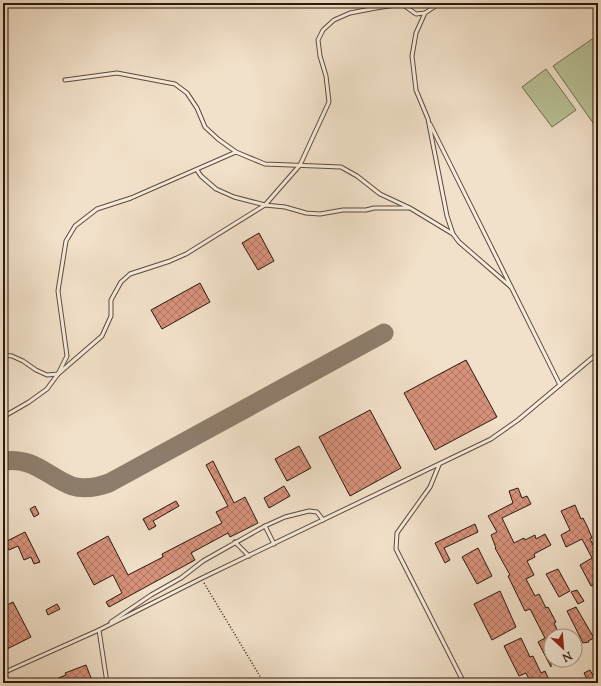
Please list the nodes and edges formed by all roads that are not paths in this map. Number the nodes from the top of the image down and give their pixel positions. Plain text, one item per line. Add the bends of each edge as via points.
1 (440, 3) edge
2 (401, 4) edge
3 (425, 13) junction
4 (65, 80) dead end
5 (428, 119) junction
6 (236, 152) junction
7 (300, 165) junction
8 (197, 170) junction
9 (265, 205) junction
10 (410, 208) junction
11 (453, 234) junction
12 (511, 287) junction
13 (598, 353) edge
14 (3, 355) edge
15 (58, 374) junction
16 (560, 386) junction
17 (3, 417) edge
18 (439, 465) junction
19 (323, 520) junction
20 (265, 526) junction
21 (235, 542) junction
22 (274, 544) junction
23 (249, 556) junction
24 (99, 630) junction
25 (3, 673) edge
26 (107, 683) edge
27 (464, 683) edge

1 - 3 lane
2 - 3 lane via 416,14
2 - 7 lane via 350,13 334,20 323,30 318,40 329,102
3 - 5 lane via 416,34 412,56 416,90
4 - 6 lane via 118,73 175,84 187,93 205,127
5 - 11 lane via 447,216
5 - 12 lane
6 - 7 lane via 265,164
6 - 8 lane
7 - 9 lane
7 - 10 lane via 341,167 380,194
8 - 9 lane via 216,189 234,197
8 - 15 lane via 131,198 97,209 75,226 66,241 58,291 67,356
9 - 10 lane via 320,214 343,210
9 - 15 lane via 186,254 130,274 121,282 111,300 111,316 102,336
10 - 11 lane
11 - 12 lane
12 - 16 lane
13 - 16 lane
14 - 15 lane via 12,356 47,375
15 - 17 lane via 47,389
16 - 18 lane via 502,432
18 - 19 lane
18 - 27 lane via 430,487 398,534 396,549
19 - 20 lane via 317,512 309,511 285,516
19 - 22 lane
20 - 21 lane
20 - 22 lane
21 - 23 lane
21 - 24 lane
22 - 23 lane
23 - 24 lane
24 - 25 lane
24 - 26 lane

